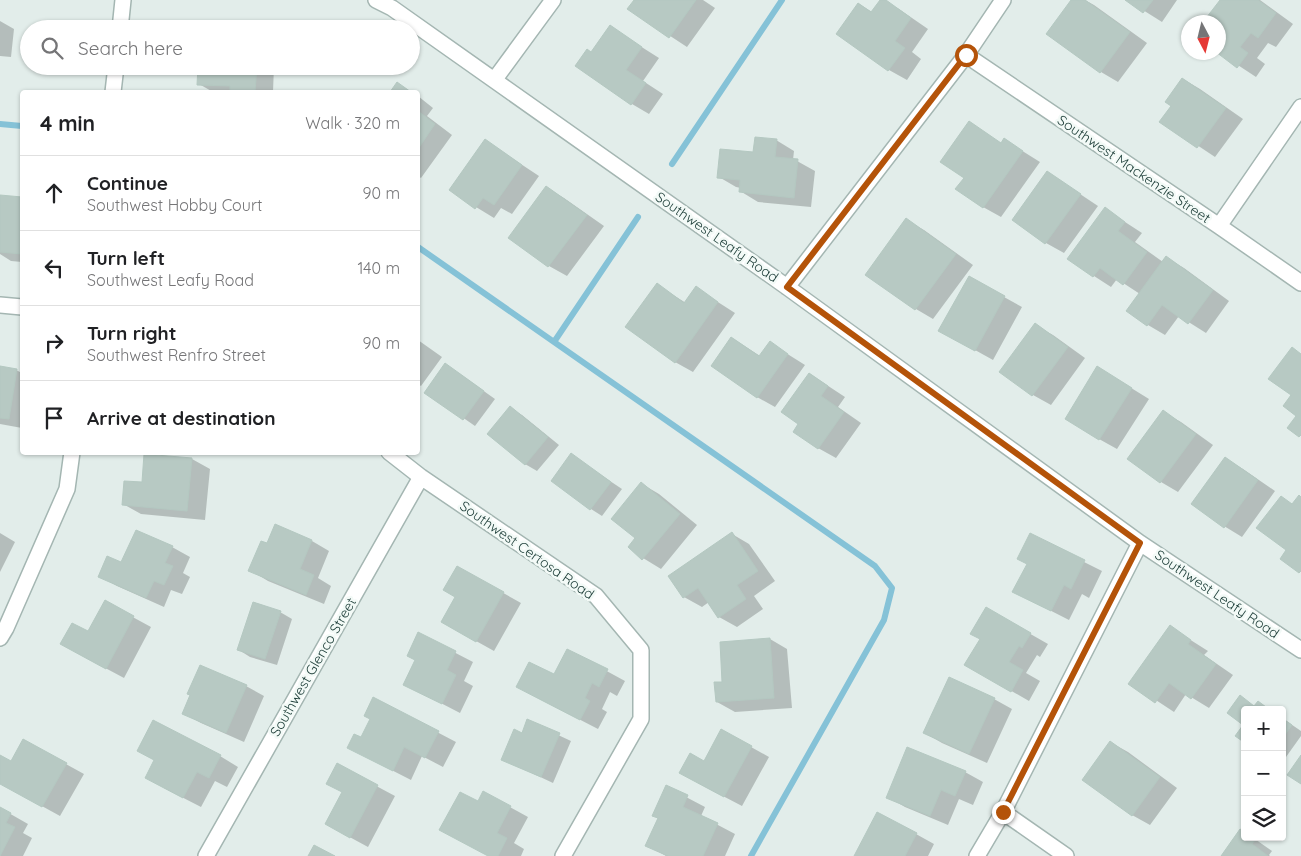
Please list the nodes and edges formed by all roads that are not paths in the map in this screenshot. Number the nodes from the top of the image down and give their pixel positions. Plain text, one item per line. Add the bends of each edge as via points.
1 (123, 0) edge
2 (376, 0) edge
3 (553, 0) edge
4 (1002, 0) edge
5 (121, 20) edge
6 (409, 20) edge
7 (420, 27) edge
8 (966, 55) junction
9 (115, 75) edge
10 (495, 79) junction
11 (113, 90) edge
12 (1301, 107) edge
13 (1219, 226) junction
14 (1301, 283) edge
15 (787, 287) junction
16 (0, 305) edge
17 (20, 308) edge
18 (72, 455) edge
19 (393, 455) edge
20 (421, 477) junction
21 (1140, 543) junction
22 (0, 638) edge
23 (1301, 650) edge
24 (1003, 812) junction
25 (206, 856) edge
26 (563, 856) edge
27 (978, 856) edge
28 (1066, 856) edge

1 - 5 street
2 - 6 street, Southwest Leafy Road
3 - 10 street
4 - 8 street
7 - 10 street, Southwest Leafy Road
8 - 13 street, Southwest Mackenzie Street
8 - 15 street
9 - 11 street
10 - 15 street, Southwest Leafy Road
12 - 13 street
13 - 14 street, Southwest Mackenzie Street
15 - 21 street, Southwest Leafy Road
16 - 17 street
18 - 22 street via 67,489
19 - 20 street, Southwest Certosa Road
20 - 25 street, Southwest Glenco Street
20 - 26 street, Southwest Certosa Road via 596,596 641,650 641,719
21 - 23 street, Southwest Leafy Road
21 - 24 street
24 - 27 street
24 - 28 street

